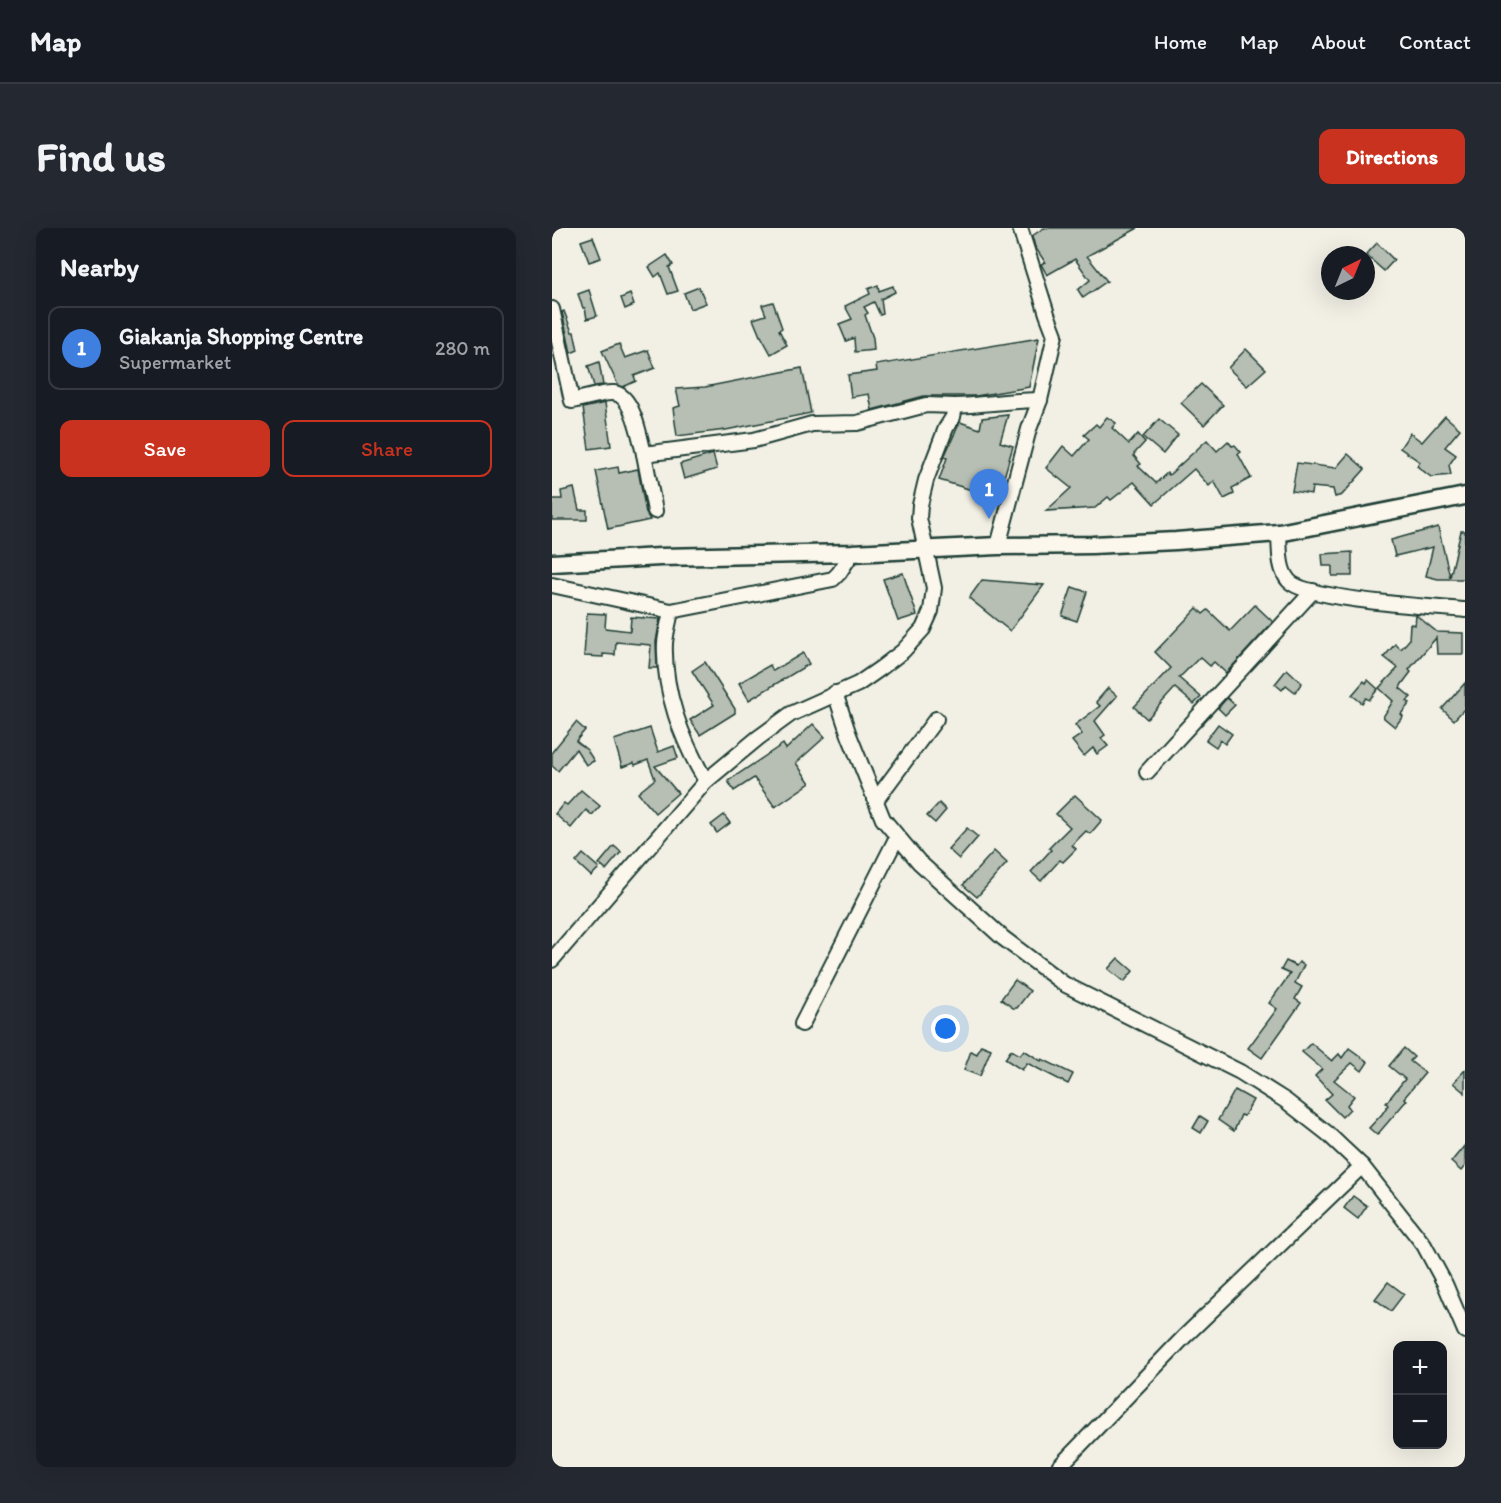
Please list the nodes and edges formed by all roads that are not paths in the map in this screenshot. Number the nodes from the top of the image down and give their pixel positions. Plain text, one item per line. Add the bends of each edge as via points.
1 (1020, 228) edge
2 (552, 309) edge
3 (1040, 400) junction
4 (955, 406) junction
5 (644, 454) junction
6 (1465, 496) edge
7 (655, 511) dead end
8 (1279, 533) junction
9 (998, 546) junction
10 (926, 550) junction
11 (852, 553) junction
12 (552, 563) edge
13 (552, 585) edge
14 (1313, 591) junction
15 (1465, 610) edge
16 (671, 611) junction
17 (835, 693) junction
18 (936, 719) dead end
19 (1147, 772) dead end
20 (706, 782) junction
21 (876, 800) junction
22 (897, 837) junction
23 (552, 960) edge
24 (802, 1024) dead end
25 (1362, 1166) junction
26 (1465, 1330) edge
27 (1059, 1467) edge

1 - 3 street via 1055,335
2 - 5 street via 572,401 614,393 622,397 631,408
3 - 4 street
3 - 9 street
4 - 5 street via 926,405 857,423 812,424 754,440
4 - 10 street via 920,505
5 - 7 street
6 - 8 main road
8 - 9 main road via 1092,545
8 - 14 street via 1284,574 1291,584
9 - 10 main road
10 - 11 main road
10 - 17 street via 934,588 931,611 923,629 881,668 858,684
11 - 12 main road
11 - 16 street via 833,579
13 - 16 street
14 - 15 street
14 - 19 street
16 - 20 street via 665,642 669,684 676,715
17 - 20 street via 791,714
17 - 21 street
18 - 21 street
20 - 23 street
21 - 22 street via 883,819
22 - 24 street
22 - 25 street via 948,890 1064,984 1240,1072 1327,1132
25 - 26 street via 1424,1245
25 - 27 street via 1185,1336

